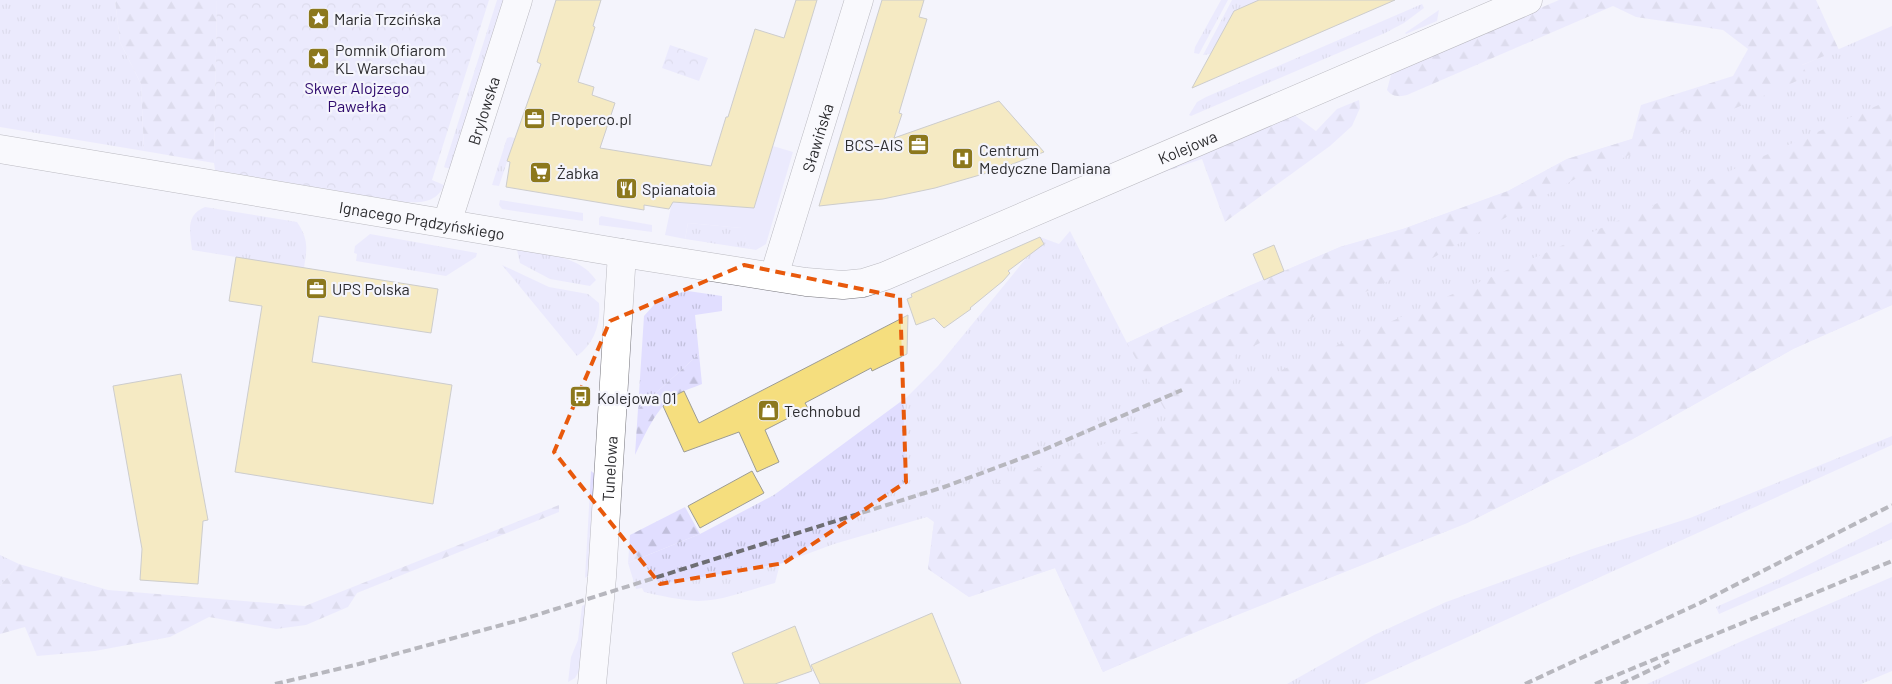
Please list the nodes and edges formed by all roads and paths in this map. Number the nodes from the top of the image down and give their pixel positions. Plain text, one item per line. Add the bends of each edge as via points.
1 (518, 0) edge
2 (859, 0) edge
3 (1528, 0) edge
4 (0, 149) edge
5 (447, 222) junction
6 (622, 253) junction
7 (774, 276) junction
8 (843, 285) joint
9 (592, 684) edge

1 - 5 street, Brylowska
2 - 7 street, Sławińska
3 - 8 street, Kolejowa via 884,276
4 - 5 street, Ignacego Prądzyńskiego
5 - 6 street, Ignacego Prądzyńskiego
6 - 7 street, Ignacego Prądzyńskiego
6 - 9 street, Tunelowa
7 - 8 street, Ignacego Prądzyńskiego

